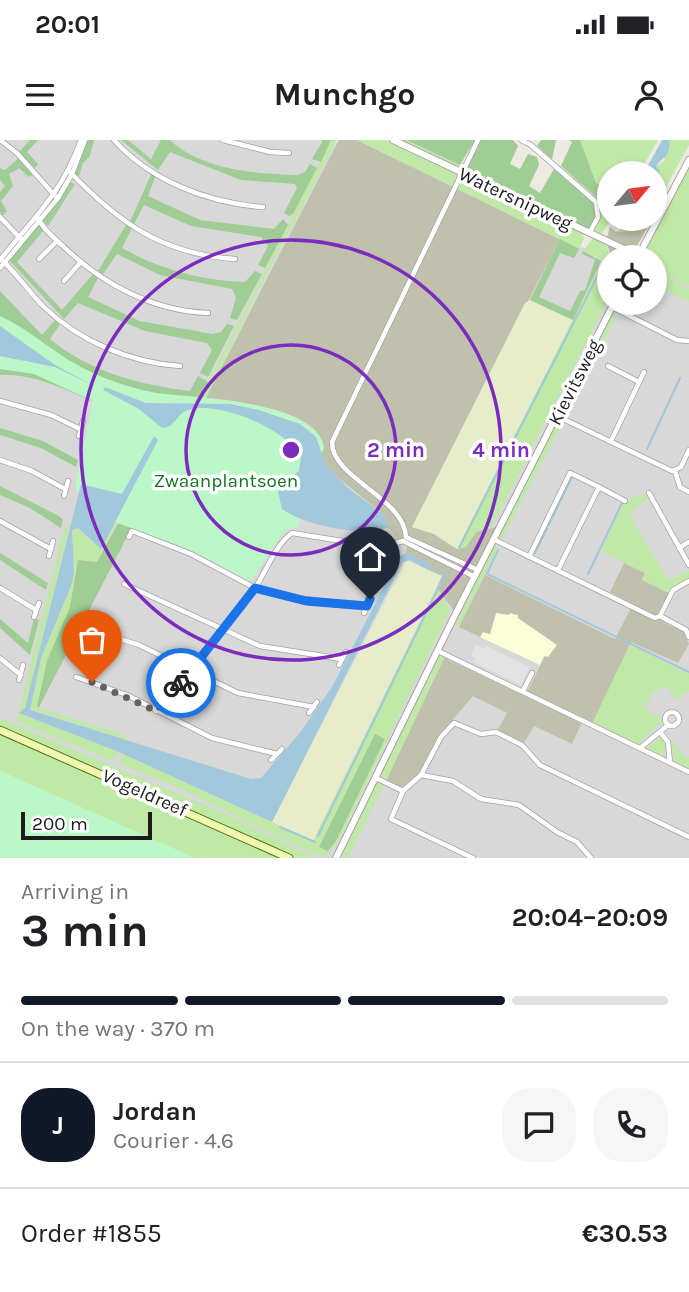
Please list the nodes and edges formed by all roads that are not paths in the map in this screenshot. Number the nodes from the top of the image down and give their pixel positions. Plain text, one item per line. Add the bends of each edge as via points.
1 (0, 140) edge
2 (114, 140) edge
3 (223, 140) edge
4 (393, 140) edge
5 (478, 140) edge
6 (521, 140) edge
7 (82, 141) edge
8 (289, 153) dead end
9 (689, 160) edge
10 (71, 172) junction
11 (462, 172) junction
12 (56, 197) junction
13 (263, 207) dead end
14 (0, 217) edge
15 (39, 220) junction
16 (590, 232) junction
17 (22, 239) junction
18 (57, 241) junction
19 (617, 245) edge
20 (645, 245) edge
21 (39, 259) dead end
22 (235, 259) dead end
23 (2, 260) edge
24 (80, 263) junction
25 (0, 268) edge
26 (64, 281) dead end
27 (208, 313) dead end
28 (608, 315) edge
29 (631, 315) edge
30 (689, 341) edge
31 (180, 366) dead end
32 (608, 366) dead end
33 (644, 372) dead end
34 (639, 382) junction
35 (0, 401) edge
36 (556, 415) junction
37 (83, 421) dead end
38 (80, 429) junction
39 (79, 436) dead end
40 (611, 441) junction
41 (689, 450) edge
42 (0, 460) edge
43 (675, 471) junction
44 (68, 481) dead end
45 (599, 487) junction
46 (65, 489) junction
47 (689, 492) edge
48 (649, 493) dead end
49 (64, 496) dead end
50 (625, 501) dead end
51 (0, 521) edge
52 (129, 537) dead end
53 (405, 539) junction
54 (493, 540) junction
55 (53, 541) dead end
56 (689, 542) edge
57 (679, 548) junction
58 (51, 549) junction
59 (49, 556) dead end
60 (529, 557) junction
61 (689, 565) edge
62 (558, 570) junction
63 (476, 573) junction
64 (689, 580) edge
65 (124, 584) dead end
66 (0, 588) edge
67 (255, 588) junction
68 (370, 599) dead end
69 (38, 603) dead end
70 (367, 606) junction
71 (36, 610) junction
72 (364, 613) dead end
73 (34, 617) dead end
74 (660, 617) junction
75 (223, 631) junction
76 (101, 633) dead end
77 (689, 637) edge
78 (438, 651) junction
79 (346, 652) dead end
80 (0, 658) edge
81 (342, 659) junction
82 (23, 665) dead end
83 (339, 665) dead end
84 (191, 672) junction
85 (531, 673) dead end
86 (76, 677) dead end
87 (523, 691) junction
88 (156, 711) junction
89 (309, 713) dead end
90 (668, 726) dead end
91 (0, 730) edge
92 (660, 732) junction
93 (640, 748) junction
94 (282, 749) dead end
95 (277, 754) junction
96 (271, 760) dead end
97 (670, 763) junction
98 (689, 772) edge
99 (422, 775) junction
100 (376, 778) junction
101 (403, 791) junction
102 (689, 837) edge
103 (289, 858) edge
104 (338, 858) edge
105 (473, 858) edge
106 (590, 858) edge

1 - 12 street
2 - 13 street via 142,164 183,188
3 - 8 street
4 - 11 street, Watersnipweg
5 - 11 street
6 - 16 street via 596,202 598,217
7 - 10 street
9 - 20 street
10 - 12 street
10 - 22 street via 110,211 150,237 198,254
11 - 16 street, Watersnipweg
11 - 53 street via 332,442 338,460 401,519
12 - 15 street
14 - 17 street
15 - 17 street
15 - 18 street
16 - 19 street, Watersnipweg
17 - 23 street
18 - 21 street
18 - 24 street
23 - 25 street
23 - 31 street via 47,310 79,334 117,352
24 - 26 street
24 - 27 street via 134,295
28 - 36 street, Kievitsweg
29 - 30 street via 677,340
32 - 34 street
33 - 34 street
34 - 40 street
35 - 38 street via 51,415
36 - 40 street
36 - 54 street, Kievitsweg
37 - 38 street
38 - 39 street
40 - 43 street
41 - 43 street
42 - 46 street
43 - 47 street via 680,487
44 - 46 street
45 - 50 street
45 - 60 street via 570,473
45 - 62 street
46 - 49 street
48 - 57 street
51 - 58 street
52 - 67 street via 132,531 165,542
53 - 63 street
53 - 67 street via 380,547 292,533
54 - 60 street
54 - 63 street, Kievitsweg
55 - 58 street
56 - 57 street
57 - 61 street
58 - 59 street
60 - 62 street
62 - 74 street
63 - 78 street, Kievitsweg
64 - 74 street via 673,590
65 - 75 street
66 - 71 street
67 - 70 street via 306,601
67 - 75 street
68 - 70 street
69 - 71 street
70 - 72 street
71 - 73 street
74 - 77 street
75 - 81 street via 274,649
75 - 84 street
76 - 84 street via 139,645
78 - 87 street
78 - 100 street, Kievitsweg
79 - 81 street
80 - 82 street via 20,677
81 - 83 street
84 - 88 street
84 - 89 street via 259,699 315,705
85 - 87 street
86 - 88 street
87 - 93 street
88 - 95 street via 212,738
90 - 92 street
91 - 103 main road, Vogeldreef
92 - 93 street
92 - 97 street via 668,742
93 - 97 street
94 - 95 street
95 - 96 street
97 - 98 street
99 - 101 street
99 - 102 street via 440,737 454,723 481,734 496,732 522,745 540,765
99 - 106 street via 453,781 481,799 519,805 578,842
100 - 101 street
100 - 104 street, Kievitsweg
101 - 105 street via 390,818

